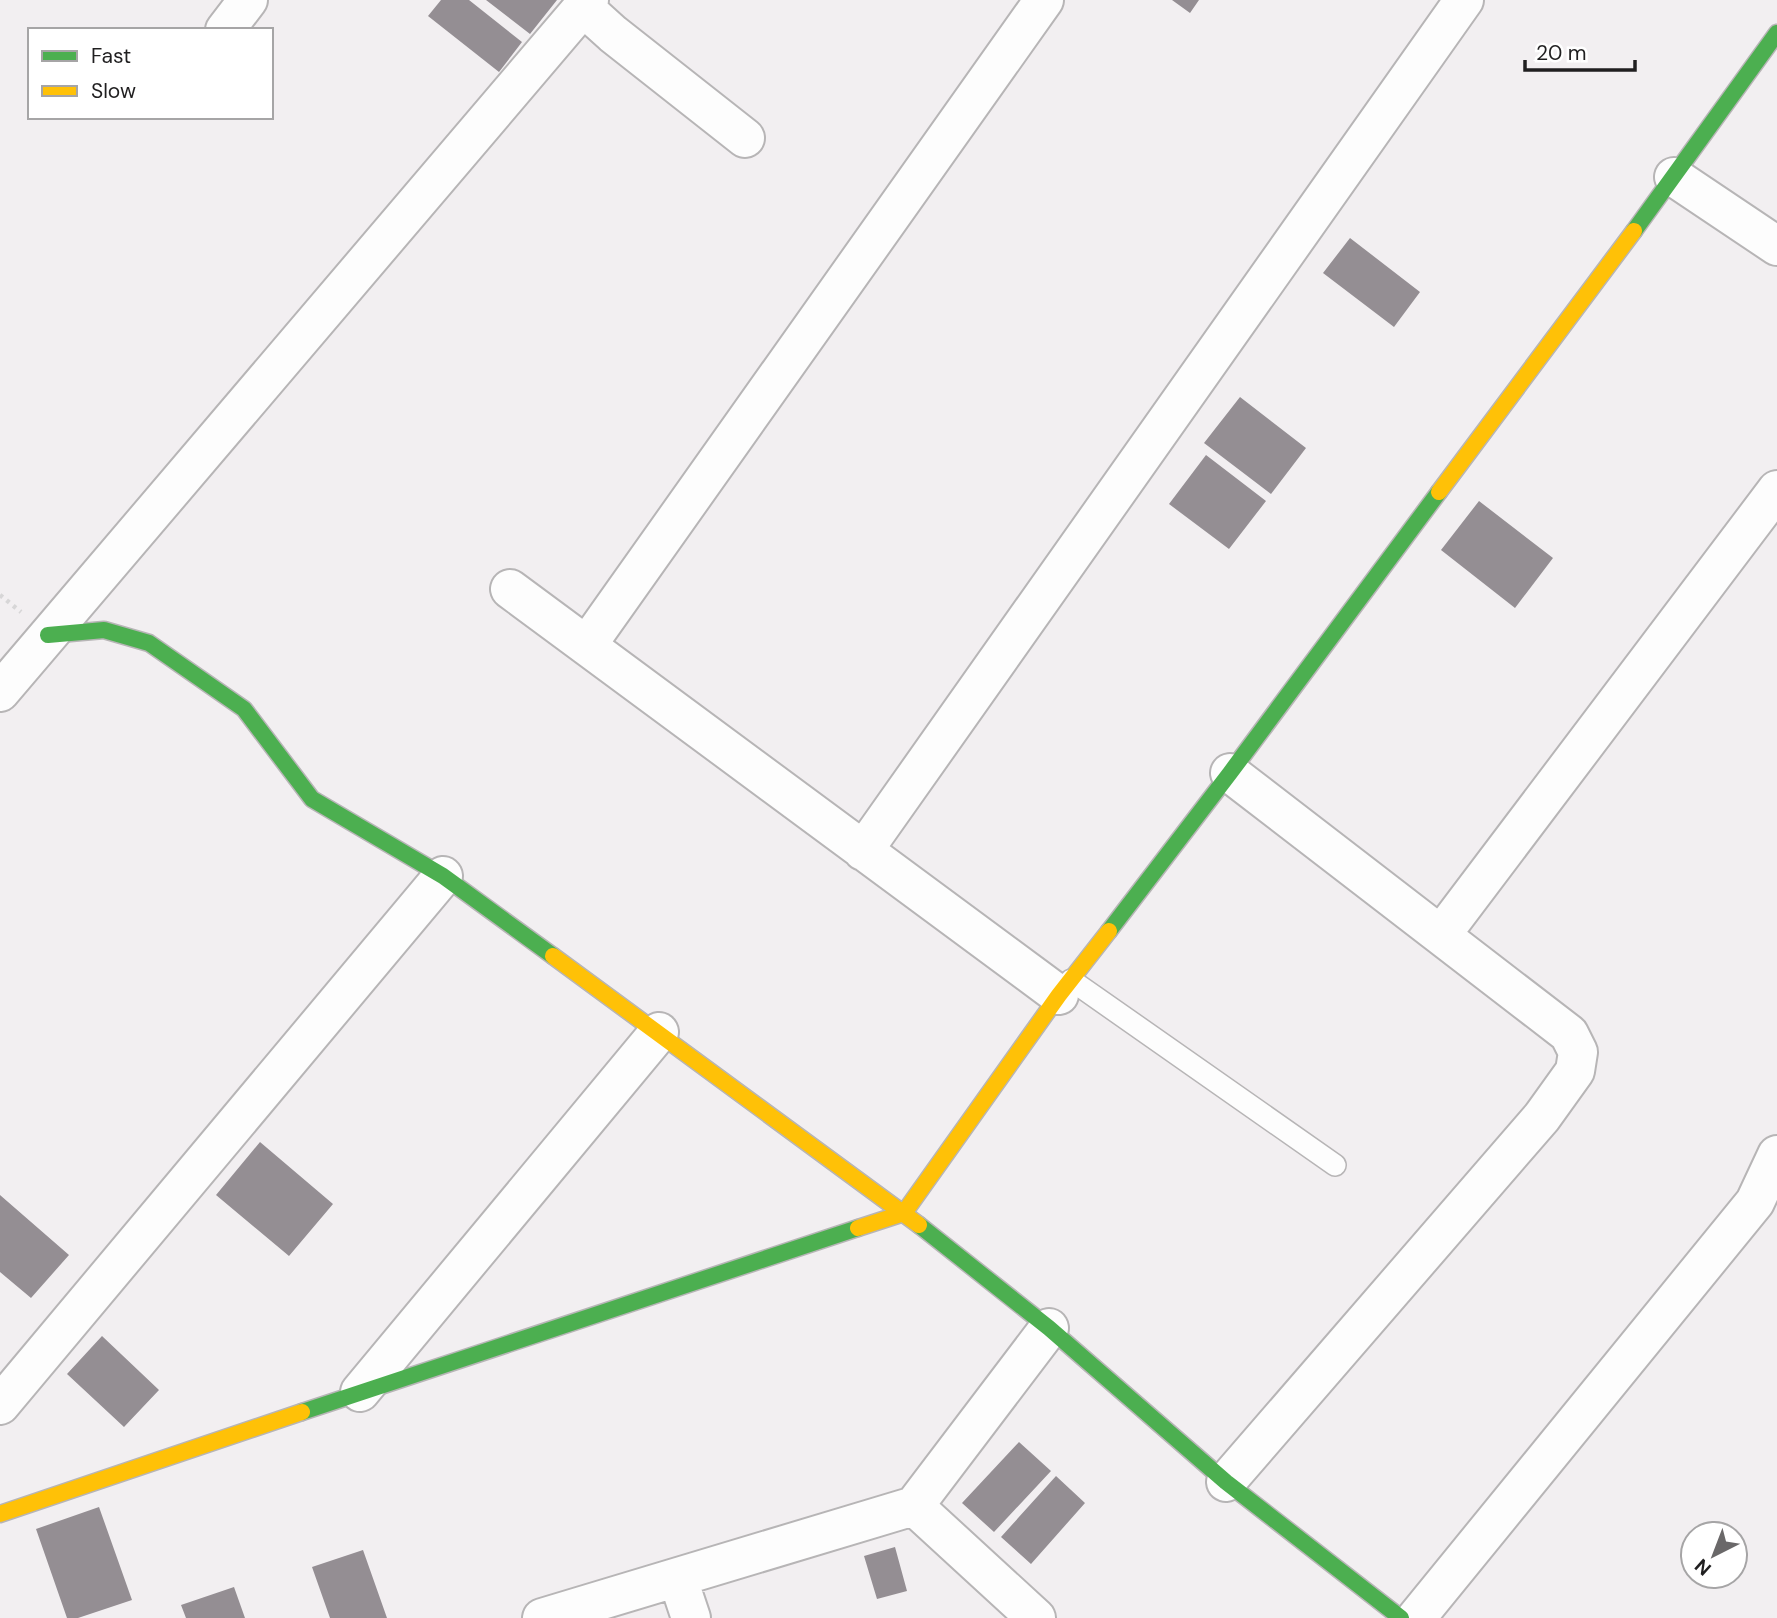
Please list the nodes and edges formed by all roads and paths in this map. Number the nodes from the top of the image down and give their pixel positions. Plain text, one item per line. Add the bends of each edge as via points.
1 (248, 0) edge
2 (1044, 0) edge
3 (1464, 0) edge
4 (586, 3) edge
5 (227, 28) edge
6 (1777, 33) edge
7 (745, 138) dead end
8 (1674, 177) junction
9 (1777, 246) edge
10 (1777, 490) edge
11 (510, 589) dead end
12 (48, 635) junction
13 (587, 645) junction
14 (0, 692) edge
15 (1230, 773) junction
16 (863, 851) junction
17 (443, 876) junction
18 (1441, 935) junction
19 (1065, 988) junction
20 (659, 1032) junction
21 (1777, 1155) edge
22 (1335, 1165) dead end
23 (904, 1213) junction
24 (1049, 1328) junction
25 (360, 1392) junction
26 (0, 1405) edge
27 (1226, 1482) junction
28 (914, 1506) junction
29 (0, 1514) edge
30 (678, 1579) junction
31 (542, 1618) edge
32 (691, 1618) edge
33 (1036, 1618) edge
34 (1401, 1618) edge
35 (1416, 1618) edge

1 - 5 street
2 - 13 street
3 - 16 street
4 - 7 street via 613,34
4 - 12 street
6 - 8 street
8 - 9 street
8 - 15 street
10 - 18 street
11 - 13 street
12 - 14 street
12 - 17 street via 104,630 149,643 244,709 312,799
13 - 16 street
15 - 18 street
15 - 19 street
16 - 19 street
17 - 20 street
17 - 26 street
18 - 27 street via 1569,1034 1578,1052 1575,1071 1533,1128
19 - 22 lane
19 - 23 street
20 - 23 street
20 - 25 street
21 - 35 street via 1755,1202
23 - 24 street
23 - 25 street
24 - 27 street
24 - 28 street
25 - 29 street
27 - 34 street
28 - 30 street
28 - 33 street
30 - 31 street
30 - 32 street

